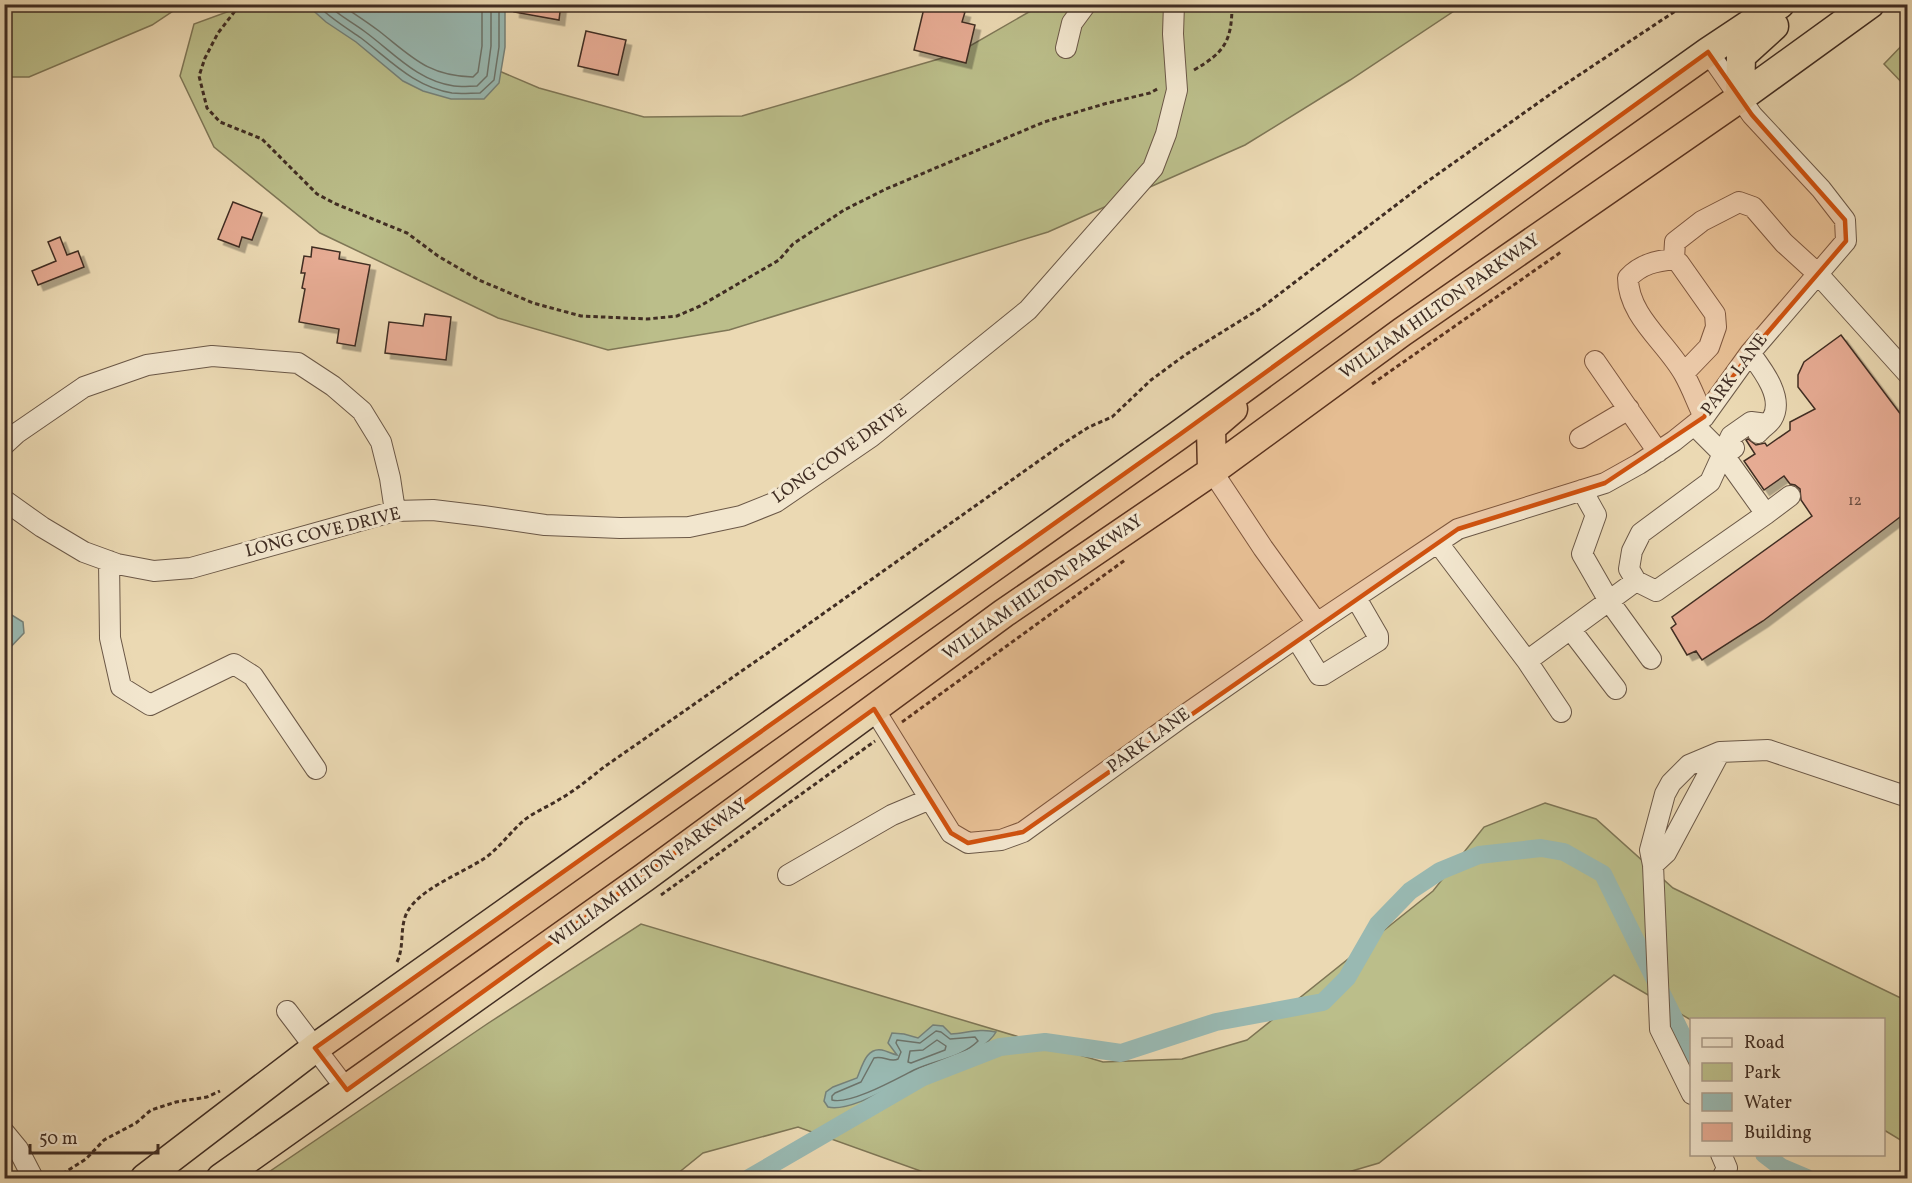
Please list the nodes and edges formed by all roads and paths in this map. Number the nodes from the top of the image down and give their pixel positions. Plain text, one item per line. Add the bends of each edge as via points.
1 (237, 4) edge
2 (1086, 4) edge
3 (1174, 4) edge
4 (1232, 4) edge
5 (1686, 4) edge
6 (1780, 4) edge
7 (1798, 4) edge
8 (1870, 4) edge
9 (1066, 48) dead end
10 (1708, 52) junction
11 (1176, 80) junction
12 (1740, 98) junction
13 (1674, 260) junction
14 (1817, 273) junction
15 (1308, 341) junction
16 (1750, 353) junction
17 (1595, 361) dead end
18 (1684, 374) junction
19 (1908, 374) edge
20 (1629, 409) junction
21 (1699, 421) junction
22 (1757, 432) junction
23 (1580, 438) dead end
24 (4, 445) edge
25 (1658, 452) junction
26 (1723, 454) junction
27 (1212, 471) junction
28 (1582, 490) junction
29 (1790, 496) dead end
30 (4, 500) edge
31 (395, 511) junction
32 (1766, 514) junction
33 (1438, 543) junction
34 (109, 561) junction
35 (1636, 581) junction
36 (1356, 598) junction
37 (1609, 601) junction
38 (1317, 623) junction
39 (1571, 630) junction
40 (1296, 638) junction
41 (1651, 659) dead end
42 (1527, 661) junction
43 (1616, 689) dead end
44 (874, 709) junction
45 (1561, 712) dead end
46 (1720, 752) junction
47 (316, 769) dead end
48 (1908, 797) edge
49 (930, 799) junction
50 (1653, 865) junction
51 (788, 875) dead end
52 (391, 968) dead end
53 (287, 1011) dead end
54 (315, 1048) junction
55 (223, 1089) dead end
56 (347, 1090) junction
57 (1690, 1090) edge
58 (4, 1132) edge
59 (1721, 1156) edge
60 (33, 1179) edge
61 (56, 1179) edge
62 (145, 1179) edge
63 (221, 1179) edge
64 (1722, 1179) edge

1 - 11 path via 218,33 199,76 207,108 220,122 262,139 316,194 407,233 478,280 533,303 580,316 677,316 779,260 793,244 844,210 886,189 1044,122 1150,93
2 - 9 street via 1072,24
3 - 11 street, LONG COVE DRIVE
4 - 11 path via 1231,31 1223,48
5 - 52 path via 1421,186 1261,308 1150,380 1112,417 1064,443 579,788 522,822 485,858 426,893 405,916 401,954
6 - 10 highway
7 - 12 highway via 1741,56
8 - 12 highway, WILLIAM HILTON PARKWAY
10 - 12 street, PARK LANE
10 - 15 highway
11 - 31 street, LONG COVE DRIVE via 1166,134 1153,168 1028,310 871,437 776,502 741,516 689,527 545,525 433,510
12 - 14 street, PARK LANE via 1845,220 1846,241
12 - 27 highway, WILLIAM HILTON PARKWAY via 1402,332
13 - 14 street via 1675,242 1702,221 1739,202 1753,207
13 - 18 street via 1715,314 1716,327 1709,347
13 - 18 street via 1654,261 1636,270 1628,278 1628,288 1637,310
14 - 16 street, PARK LANE
14 - 19 street
15 - 27 highway via 1211,428
15 - 54 highway
16 - 21 street, PARK LANE
16 - 22 street via 1769,379 1776,402 1773,418
17 - 20 street
18 - 21 street
20 - 23 street
20 - 25 street
21 - 25 street, PARK LANE
21 - 26 street
22 - 26 street
22 - 26 street via 1751,422 1731,436
24 - 31 street via 84,387 147,365 212,356 297,363 362,411 381,442
25 - 28 street, PARK LANE via 1605,483
26 - 32 street
26 - 35 street via 1710,482 1641,533 1629,569
27 - 38 street
27 - 44 highway, WILLIAM HILTON PARKWAY via 1004,613
28 - 33 street, PARK LANE via 1458,529
28 - 37 street via 1596,515 1582,554
29 - 32 street
30 - 34 street, LONG COVE DRIVE via 84,552
31 - 34 street, LONG COVE DRIVE via 191,568 154,571
32 - 35 street via 1656,591
33 - 36 street, PARK LANE
33 - 42 street
34 - 47 street via 110,638 121,687 150,705 234,664 253,676
35 - 37 street
36 - 38 street, PARK LANE
36 - 40 street via 1378,641 1319,675
37 - 39 street
37 - 41 street
38 - 40 street, PARK LANE
39 - 42 street
39 - 43 street
40 - 49 street, PARK LANE via 1023,832 995,845 968,843 951,833
42 - 45 street
44 - 49 street, PARK LANE
44 - 56 highway, WILLIAM HILTON PARKWAY
46 - 48 street via 1768,750
46 - 50 street via 1666,853
46 - 50 street via 1689,765 1671,783 1650,850
49 - 51 street via 892,815
50 - 57 street via 1660,1029
53 - 54 street
54 - 56 street
54 - 62 highway
55 - 61 path via 207,1097 151,1110 104,1140 86,1159
56 - 63 highway, WILLIAM HILTON PARKWAY
58 - 60 street
59 - 64 street via 1727,1168

